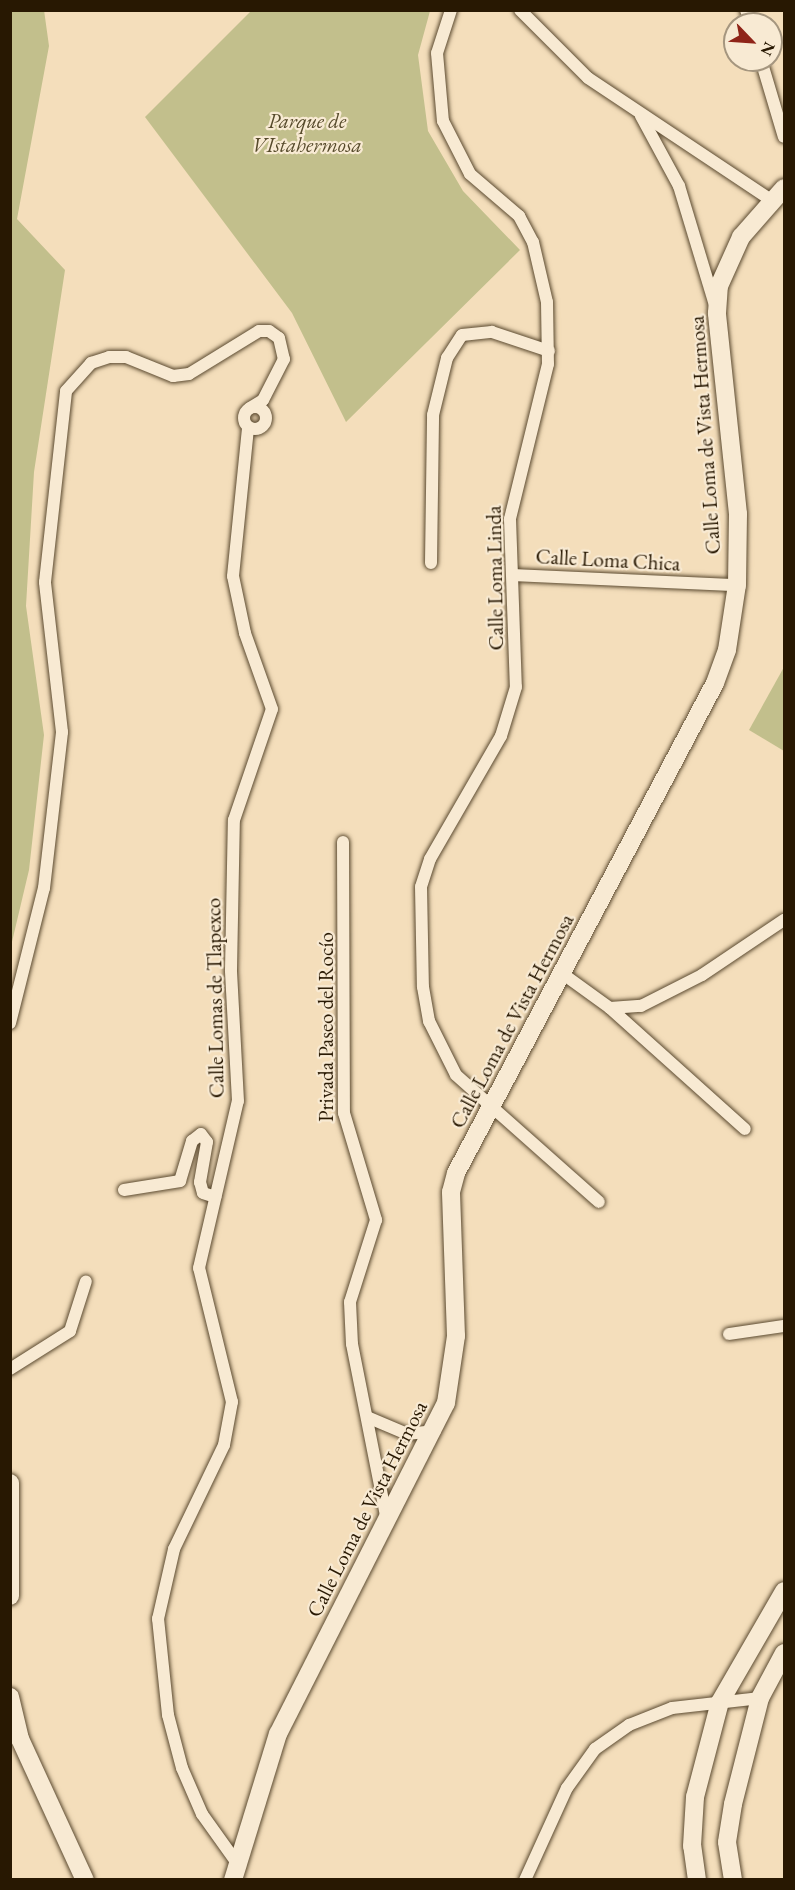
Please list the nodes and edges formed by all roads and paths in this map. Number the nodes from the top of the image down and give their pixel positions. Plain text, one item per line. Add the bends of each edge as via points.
1 (451, 10) edge
2 (520, 10) edge
3 (765, 72) edge
4 (639, 112) junction
5 (784, 137) edge
6 (778, 194) edge
7 (717, 313) junction
8 (549, 351) junction
9 (250, 408) junction
10 (248, 428) junction
11 (431, 563) dead end
12 (513, 575) junction
13 (737, 585) junction
14 (343, 842) dead end
15 (784, 920) edge
16 (563, 974) junction
17 (610, 1008) junction
18 (10, 1023) edge
19 (491, 1107) junction
20 (745, 1129) dead end
21 (124, 1190) dead end
22 (215, 1197) junction
23 (600, 1202) dead end
24 (86, 1281) dead end
25 (784, 1326) edge
26 (729, 1334) dead end
27 (10, 1369) edge
28 (367, 1417) junction
29 (435, 1431) junction
30 (10, 1483) edge
31 (387, 1523) junction
32 (784, 1591) edge
33 (10, 1596) edge
34 (782, 1661) edge
35 (10, 1697) edge
36 (760, 1698) junction
37 (720, 1702) junction
38 (235, 1871) edge
39 (85, 1880) edge
40 (525, 1880) edge
41 (697, 1880) edge
42 (733, 1880) edge

1 - 8 street, Calle Loma Linda via 437,53 443,121 470,174 519,216 533,242 548,302
2 - 4 street via 570,63
3 - 5 street
4 - 6 street
4 - 7 street via 679,186
6 - 7 street, Calle Loma de Vista Hermosa via 725,266
7 - 13 street, Calle Loma de Vista Hermosa via 738,514
8 - 11 street via 492,332 462,335 447,358 432,415
8 - 12 street, Calle Loma Linda via 510,519
9 - 10 street, Calle Lomas de Tlapexco via 244,416
9 - 10 street via 258,407 267,419 263,426
9 - 18 street via 263,400 284,359 279,338 269,332 259,331 189,374 173,376 126,357 109,357 75,375 66,391 45,582 62,732 44,888
10 - 22 street, Calle Lomas de Tlapexco via 233,576 245,633 272,709 234,820 231,970 238,1092
12 - 13 street, Calle Loma Chica
12 - 19 street, Calle Loma Linda via 516,687 511,712 429,859 421,887 429,1021 456,1075
13 - 16 street, Calle Loma de Vista Hermosa via 734,622 715,683
14 - 28 street, Privada Paseo del Rocío via 344,1113 376,1212 350,1302 352,1344
15 - 17 street via 663,998
16 - 17 street
16 - 19 street, Calle Loma de Vista Hermosa
17 - 20 street
19 - 23 street, Calle Loma Linda
19 - 29 street, Calle Loma de Vista Hermosa via 451,1192 456,1345 448,1393
21 - 22 street via 180,1181 192,1141 201,1134 207,1142 200,1182 203,1193
22 - 38 street, Calle Lomas de Tlapexco via 199,1268 232,1402 230,1425 163,1584 159,1653 182,1768 202,1814
24 - 27 street via 70,1331
25 - 26 street
28 - 29 street via 407,1434
28 - 31 street, Privada Paseo del Rocío
29 - 31 street, Calle Loma de Vista Hermosa
30 - 33 street
31 - 38 street, Calle Loma de Vista Hermosa via 278,1734
32 - 37 street
34 - 36 street
35 - 39 street via 20,1738
36 - 37 street
36 - 42 street via 727,1842
37 - 40 street via 672,1708 629,1725 595,1749 567,1788
37 - 41 street via 695,1797 692,1846

